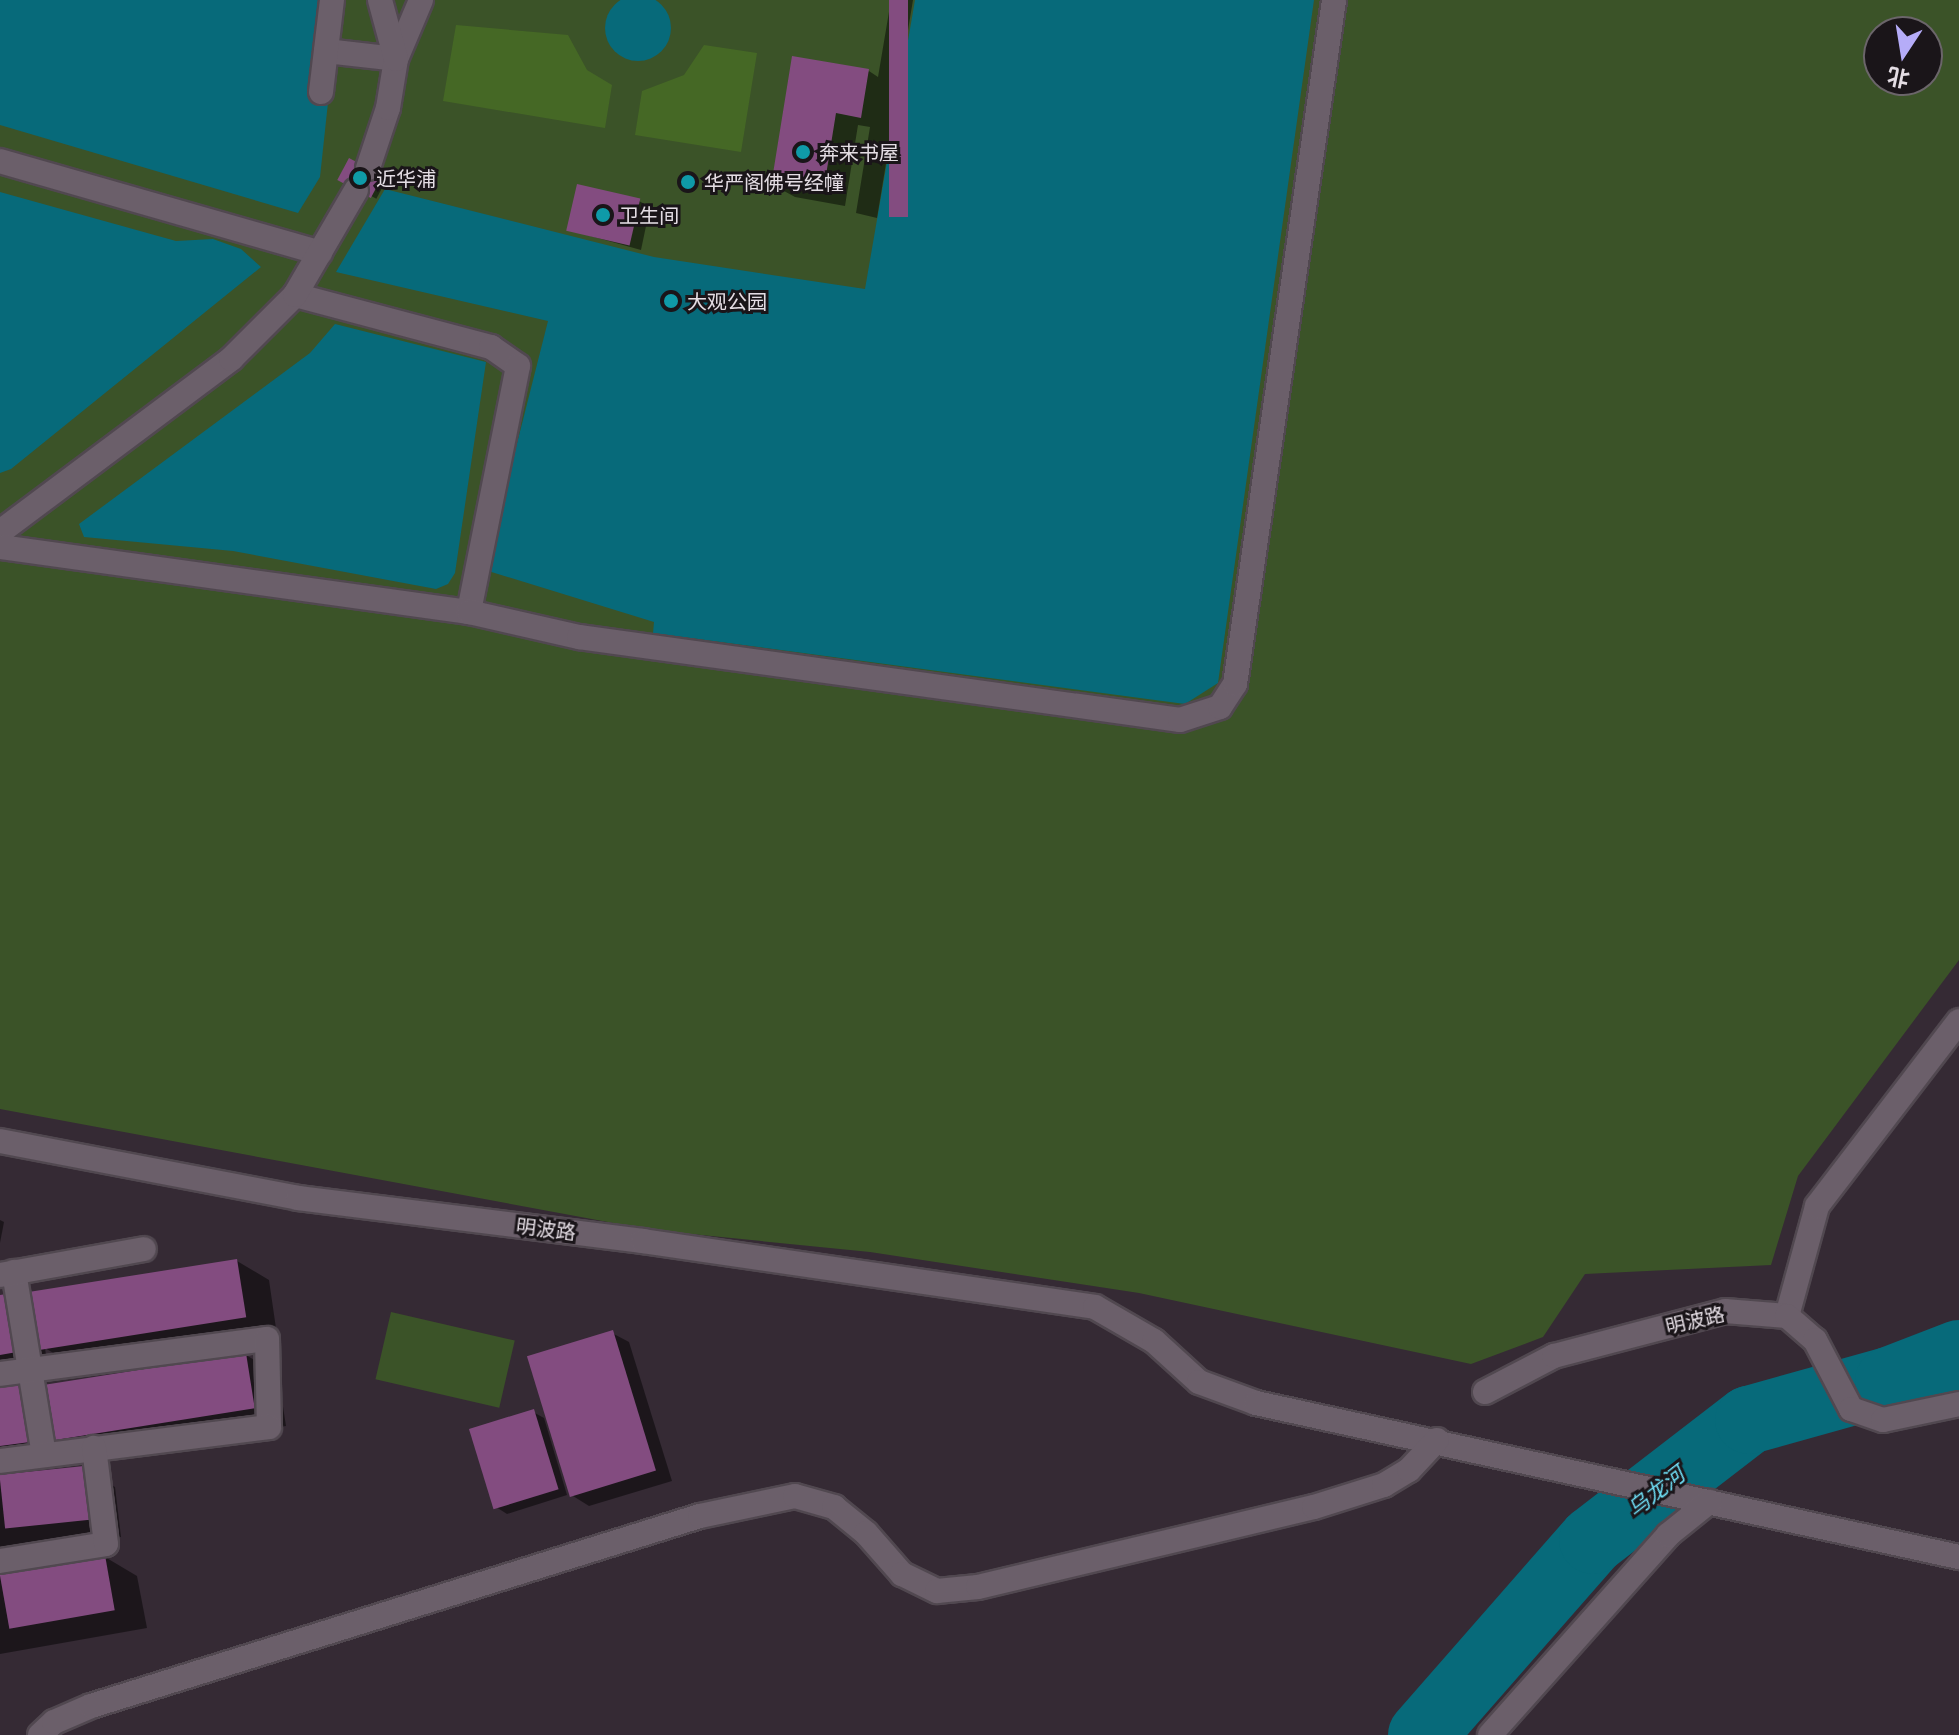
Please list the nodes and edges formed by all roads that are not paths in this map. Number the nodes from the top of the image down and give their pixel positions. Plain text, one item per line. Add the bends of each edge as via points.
1 (332, 0) edge
2 (380, 0) edge
3 (421, 0) edge
4 (1334, 0) edge
5 (326, 51) junction
6 (396, 59) junction
7 (321, 92) dead end
8 (0, 161) edge
9 (368, 168) dead end
10 (356, 190) dead end
11 (324, 246) junction
12 (295, 295) junction
13 (0, 532) edge
14 (0, 547) edge
15 (469, 612) junction
16 (1959, 1021) edge
17 (0, 1141) edge
18 (144, 1249) dead end
19 (7, 1274) edge
20 (1787, 1316) junction
21 (30, 1370) junction
22 (0, 1374) edge
23 (1485, 1392) dead end
24 (1959, 1404) edge
25 (1437, 1440) junction
26 (94, 1448) junction
27 (44, 1455) junction
28 (0, 1461) edge
29 (1703, 1501) junction
30 (1959, 1557) edge
31 (0, 1561) edge
32 (40, 1735) edge
33 (1490, 1735) edge

1 - 5 street
2 - 6 street
3 - 6 street
4 - 15 street via 1235,684 1220,707 1180,720 579,637
5 - 6 street
5 - 7 street
6 - 9 street via 388,108
8 - 11 street
10 - 11 street
11 - 12 street
12 - 13 street via 231,359
12 - 15 street via 491,347 518,366
14 - 15 street
16 - 20 street via 1817,1206
17 - 25 street, 明波路 via 298,1198 643,1241 1095,1307 1154,1341 1199,1382 1256,1403
18 - 19 street
19 - 21 street
20 - 23 street, 明波路 via 1725,1311 1554,1356
20 - 24 street via 1815,1340 1851,1409 1883,1420
21 - 22 street
21 - 26 street via 267,1339 269,1427
21 - 27 street
25 - 29 street
25 - 32 street via 1409,1470 1384,1485 1314,1507 978,1587 937,1591 902,1574 834,1507 795,1496 727,1510 91,1706 54,1722
26 - 27 street
26 - 31 street via 106,1544
27 - 28 street
29 - 30 street
29 - 33 street

